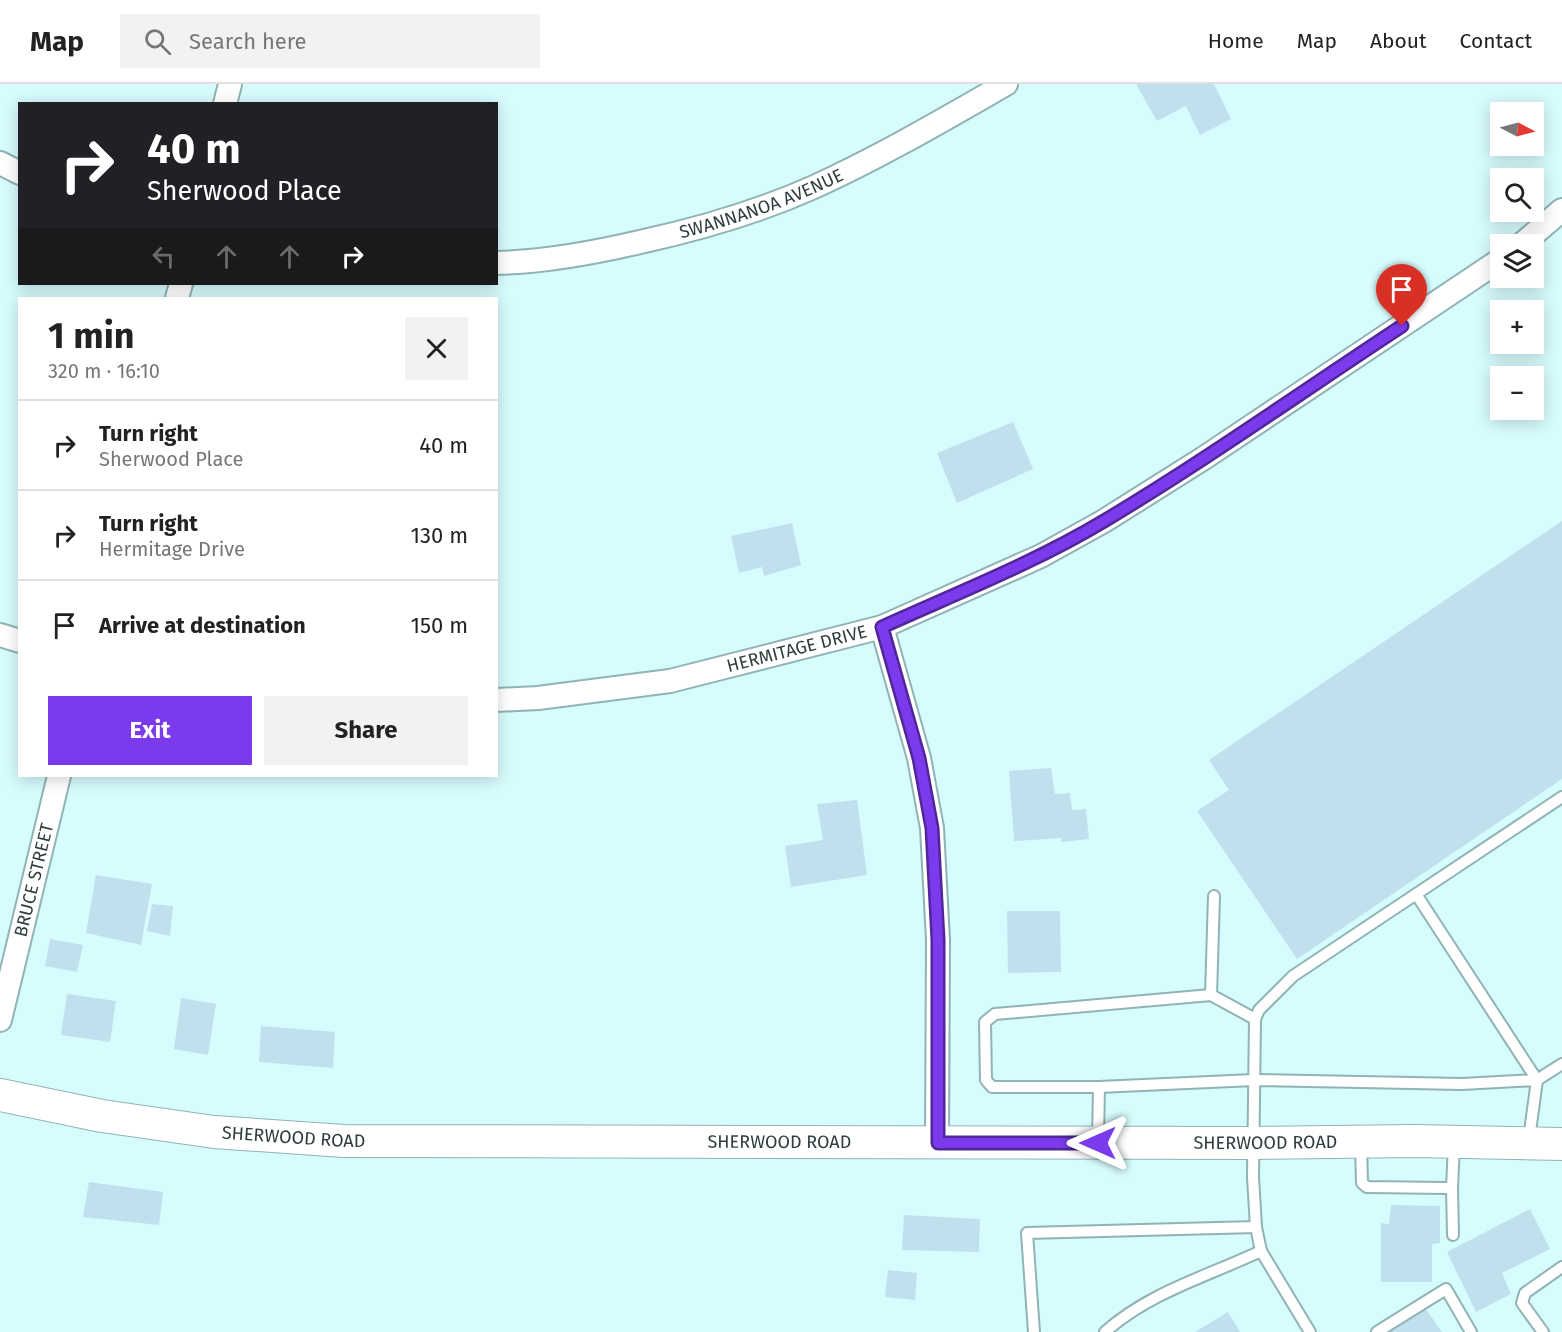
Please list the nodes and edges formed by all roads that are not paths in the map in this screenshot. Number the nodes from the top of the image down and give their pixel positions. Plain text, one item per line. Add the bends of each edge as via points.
1 (230, 84) edge
2 (1006, 84) edge
3 (226, 102) edge
4 (0, 163) edge
5 (18, 172) edge
6 (1562, 210) edge
7 (1534, 234) edge
8 (498, 263) edge
9 (1490, 267) edge
10 (882, 627) junction
11 (0, 635) edge
12 (18, 640) edge
13 (498, 700) edge
14 (59, 777) edge
15 (1562, 797) edge
16 (1416, 894) junction
17 (1214, 896) dead end
18 (1210, 994) junction
19 (1255, 1019) junction
20 (0, 1020) edge
21 (1562, 1064) edge
22 (1254, 1080) junction
23 (1537, 1080) junction
24 (1099, 1088) junction
25 (0, 1095) edge
26 (1361, 1142) junction
27 (1454, 1142) junction
28 (938, 1143) junction
29 (1098, 1143) junction
30 (1253, 1143) junction
31 (1528, 1143) junction
32 (1562, 1144) edge
33 (1452, 1188) junction
34 (1256, 1227) junction
35 (1453, 1236) dead end
36 (1261, 1251) junction
37 (1562, 1267) edge
38 (1034, 1332) edge
39 (1105, 1332) edge
40 (1310, 1332) edge
41 (1377, 1332) edge
42 (1471, 1332) edge
43 (1543, 1332) edge

1 - 3 street
2 - 8 street, SWANNANOA AVENUE via 885,152 813,188 749,213 604,250
4 - 5 street
6 - 7 street
9 - 10 street, HERMITAGE DRIVE via 1104,521 1041,556
10 - 13 street, HERMITAGE DRIVE via 670,681 538,699
10 - 28 street via 919,758 932,828 938,940
11 - 12 street
14 - 20 street, BRUCE STREET
15 - 16 lane
16 - 19 lane via 1293,976
16 - 23 lane
17 - 18 lane
18 - 19 lane
18 - 24 lane via 995,1014 985,1022 986,1080 992,1087
19 - 22 lane
21 - 23 lane
22 - 23 lane via 1462,1084
22 - 24 lane
22 - 30 lane
23 - 31 lane
24 - 29 lane
25 - 28 street, SHERWOOD ROAD via 102,1116 214,1132 344,1141
26 - 27 street, SHERWOOD ROAD
26 - 30 street, SHERWOOD ROAD
26 - 33 lane via 1362,1183 1367,1187
27 - 31 street, SHERWOOD ROAD
27 - 33 lane
28 - 29 street, SHERWOOD ROAD
29 - 30 street, SHERWOOD ROAD
30 - 34 lane
31 - 32 street, SHERWOOD ROAD
33 - 35 lane
34 - 36 lane
34 - 38 lane via 1027,1233
36 - 39 lane via 1173,1288 1126,1314
36 - 40 lane
37 - 43 lane via 1525,1293 1522,1303
41 - 42 lane via 1446,1289

